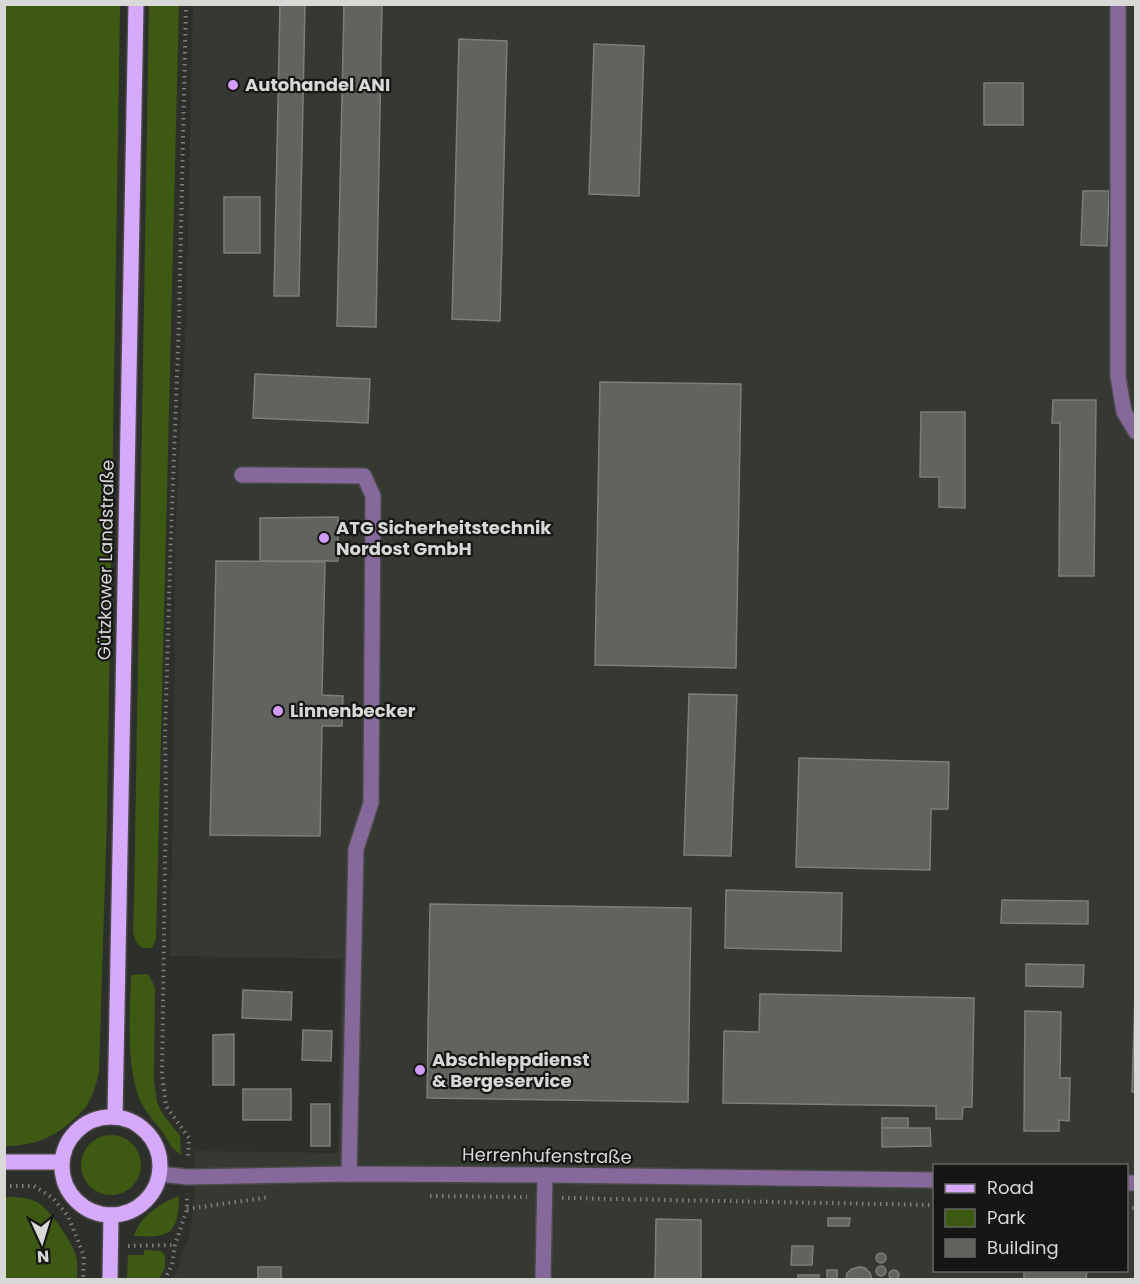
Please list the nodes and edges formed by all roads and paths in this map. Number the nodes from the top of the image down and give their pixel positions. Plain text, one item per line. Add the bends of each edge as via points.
1 (136, 4) edge
2 (186, 4) edge
3 (1118, 4) edge
4 (1136, 432) edge
5 (242, 475) dead end
6 (115, 1117) junction
7 (189, 1138) dead end
8 (4, 1162) edge
9 (61, 1162) junction
10 (159, 1174) junction
11 (349, 1174) junction
12 (545, 1175) junction
13 (933, 1180) edge
14 (4, 1186) edge
15 (187, 1209) dead end
16 (111, 1215) junction
17 (83, 1280) edge
18 (110, 1280) edge
19 (164, 1280) edge
20 (543, 1280) edge

1 - 6 main road, Gützkower Landstraße
2 - 7 path via 165,735 162,1074 166,1106
3 - 4 street via 1118,377 1124,412
5 - 11 street via 364,476 373,496 371,803 356,849
6 - 9 main road via 102,1117 79,1128 64,1149
6 - 10 main road via 129,1120 150,1136 157,1148
8 - 9 main road
9 - 16 main road via 66,1188 74,1200 98,1214
10 - 11 street, Herrenhufenstraße
10 - 16 main road via 151,1195 143,1203 133,1210
11 - 12 street, Herrenhufenstraße
12 - 13 street, Herrenhufenstraße
12 - 20 street
14 - 17 path via 34,1186 53,1198 68,1216 84,1256
15 - 19 path
16 - 18 main road

